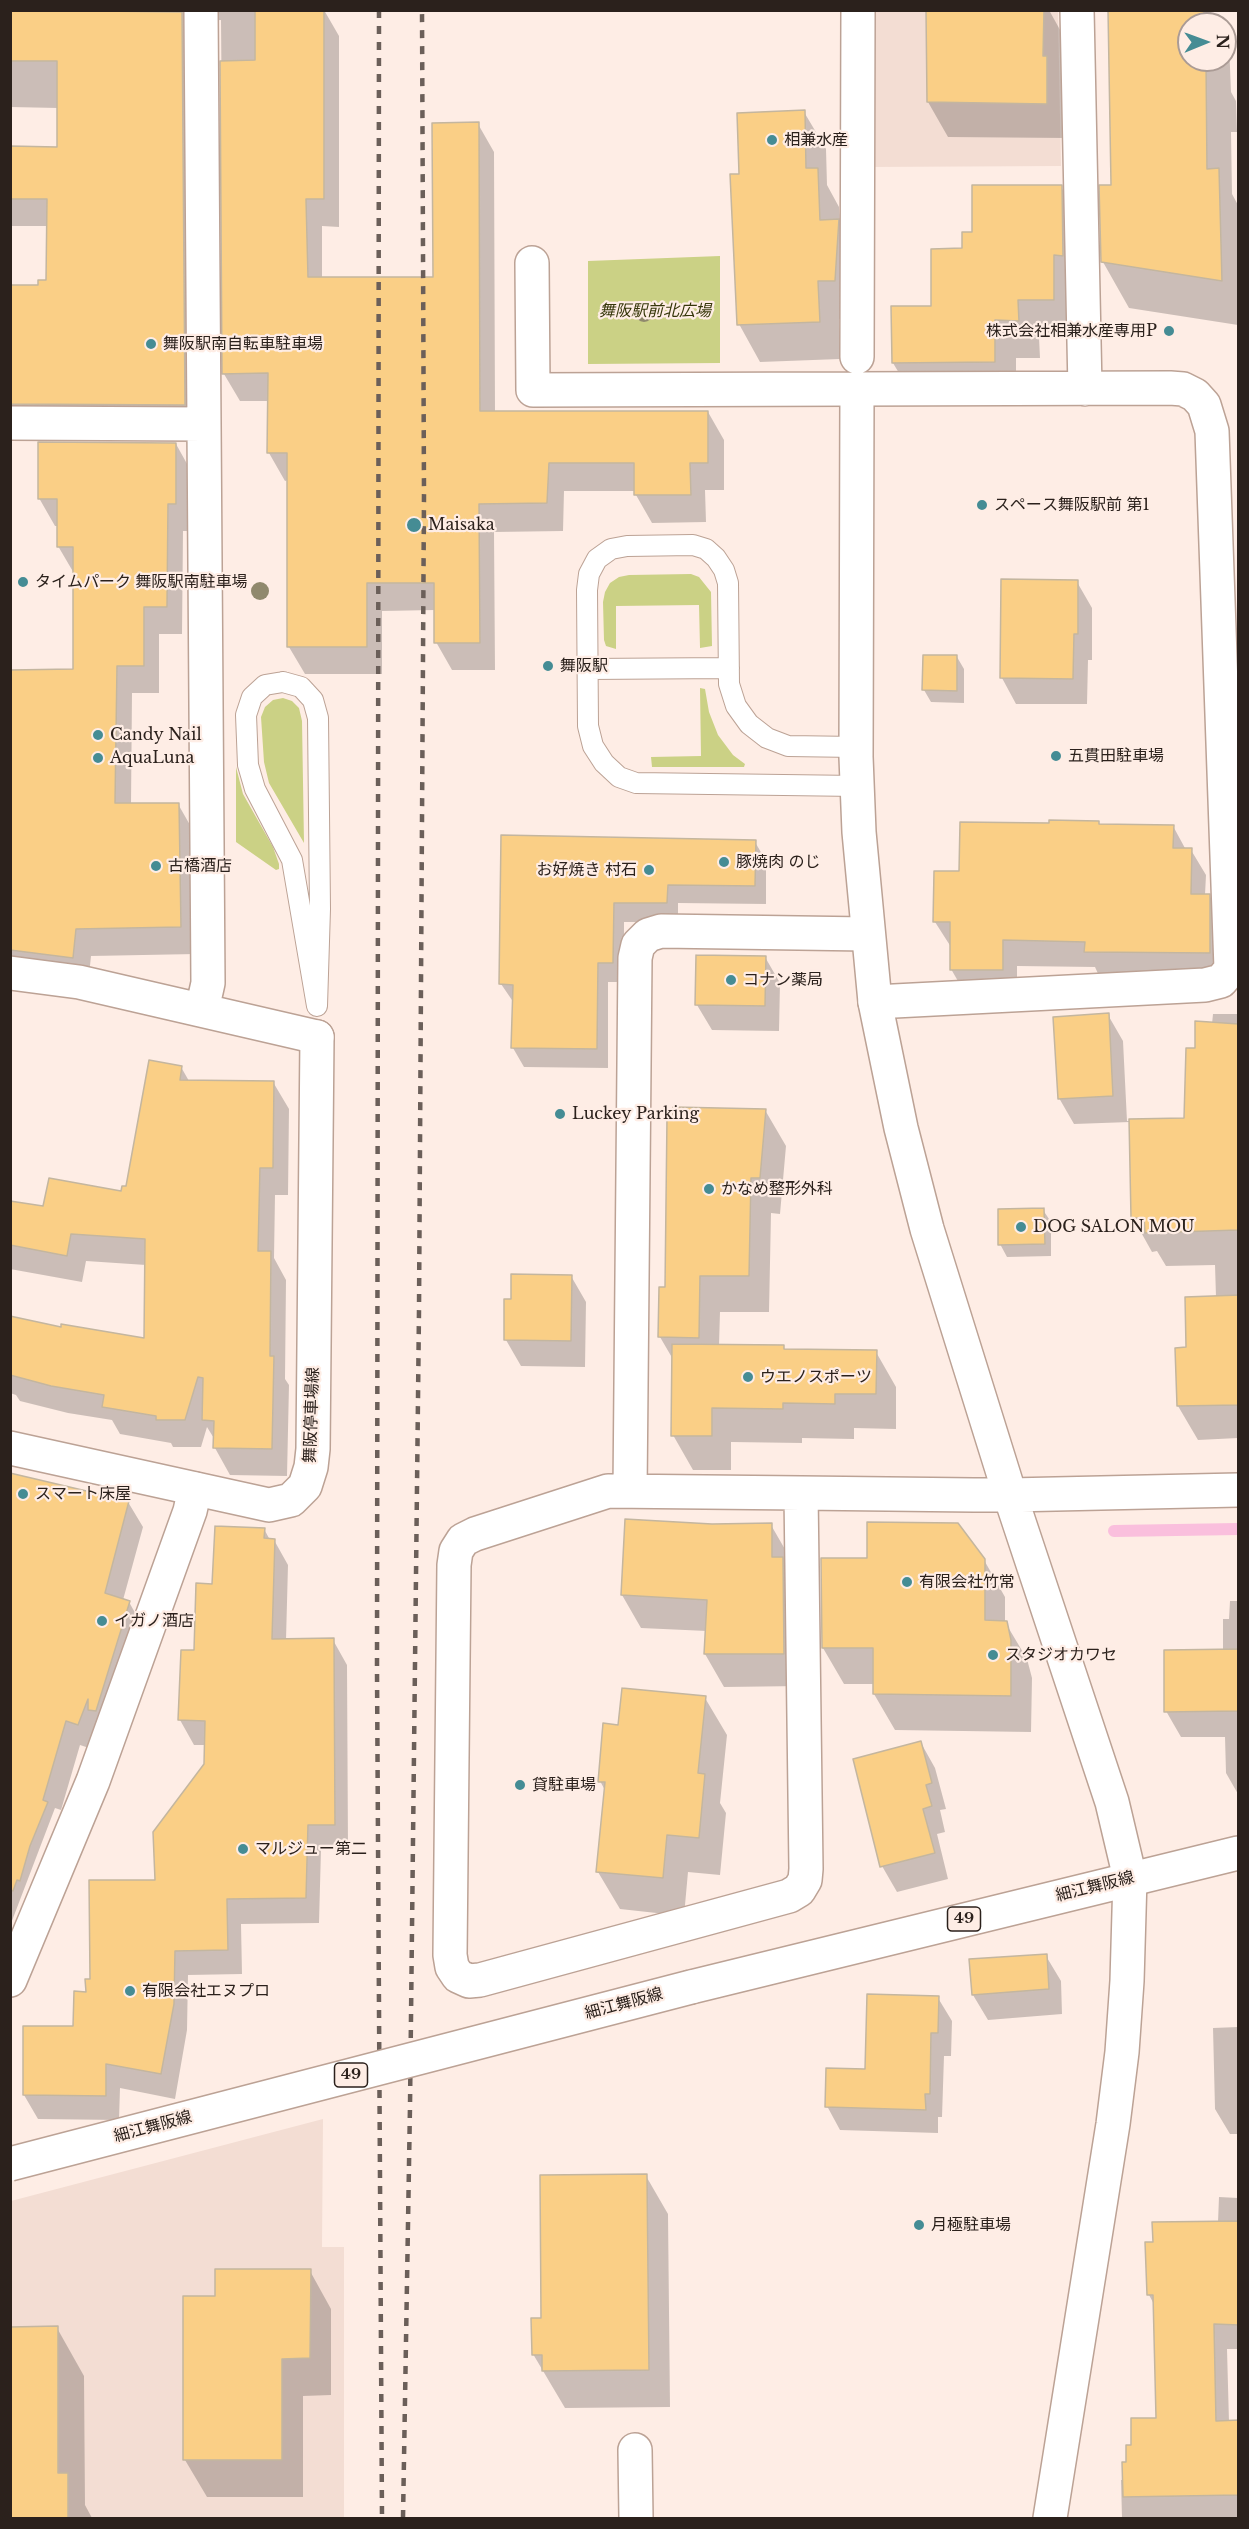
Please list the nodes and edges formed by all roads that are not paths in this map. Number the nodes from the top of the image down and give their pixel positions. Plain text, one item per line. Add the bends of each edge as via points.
1 (201, 10) edge
2 (858, 10) edge
3 (1077, 10) edge
4 (532, 263) dead end
5 (857, 357) dead end
6 (857, 389) junction
7 (1085, 389) junction
8 (10, 423) edge
9 (204, 424) junction
10 (729, 668) junction
11 (588, 669) junction
12 (856, 747) junction
13 (857, 786) junction
14 (867, 934) junction
15 (10, 973) edge
16 (875, 1002) junction
17 (202, 1010) junction
18 (317, 1022) junction
19 (10, 1448) edge
20 (195, 1489) junction
21 (1239, 1490) edge
22 (630, 1491) junction
23 (801, 1493) junction
24 (1010, 1495) junction
25 (1239, 1853) edge
26 (1130, 1878) junction
27 (10, 1980) edge
28 (10, 2164) edge
29 (635, 2450) dead end
30 (636, 2518) edge
31 (1050, 2518) edge

1 - 9 street
2 - 5 street
3 - 7 street
4 - 6 street via 533,390
6 - 7 street
6 - 12 street
7 - 16 street via 1183,389 1195,395 1210,418 1230,969 1221,981 1205,985
8 - 9 street
9 - 17 street via 208,982
10 - 11 lane
10 - 11 lane via 728,583 716,558 693,545 627,546 611,549 597,559 589,574 587,591
10 - 12 lane via 736,706 749,724 767,738 788,746
11 - 13 lane via 588,726 593,746 619,777 636,783
12 - 13 street
13 - 14 street
14 - 16 street
14 - 22 street via 661,932 648,935 638,945
15 - 17 street via 79,982
16 - 24 street via 927,1229
17 - 18 street
18 - 18 lane via 292,860 255,789 247,757 246,715 252,697 266,685 283,681 301,687 313,700 318,718
18 - 20 street, 舞阪停車場線 via 311,1467 305,1486 291,1500 269,1504
19 - 20 street, 舞阪停車場線
20 - 27 street via 93,1781
21 - 24 street
22 - 23 street
22 - 23 street via 608,1491 475,1534 463,1540 456,1551 450,1955 458,1976 469,1981 789,1896 799,1890 806,1869
23 - 24 street
24 - 26 street via 1112,1802
25 - 26 street, 細江舞阪線 / 49
26 - 28 street, 細江舞阪線 / 49, bridge via 691,1987
26 - 31 street via 1127,1981 1114,2112
29 - 30 street

